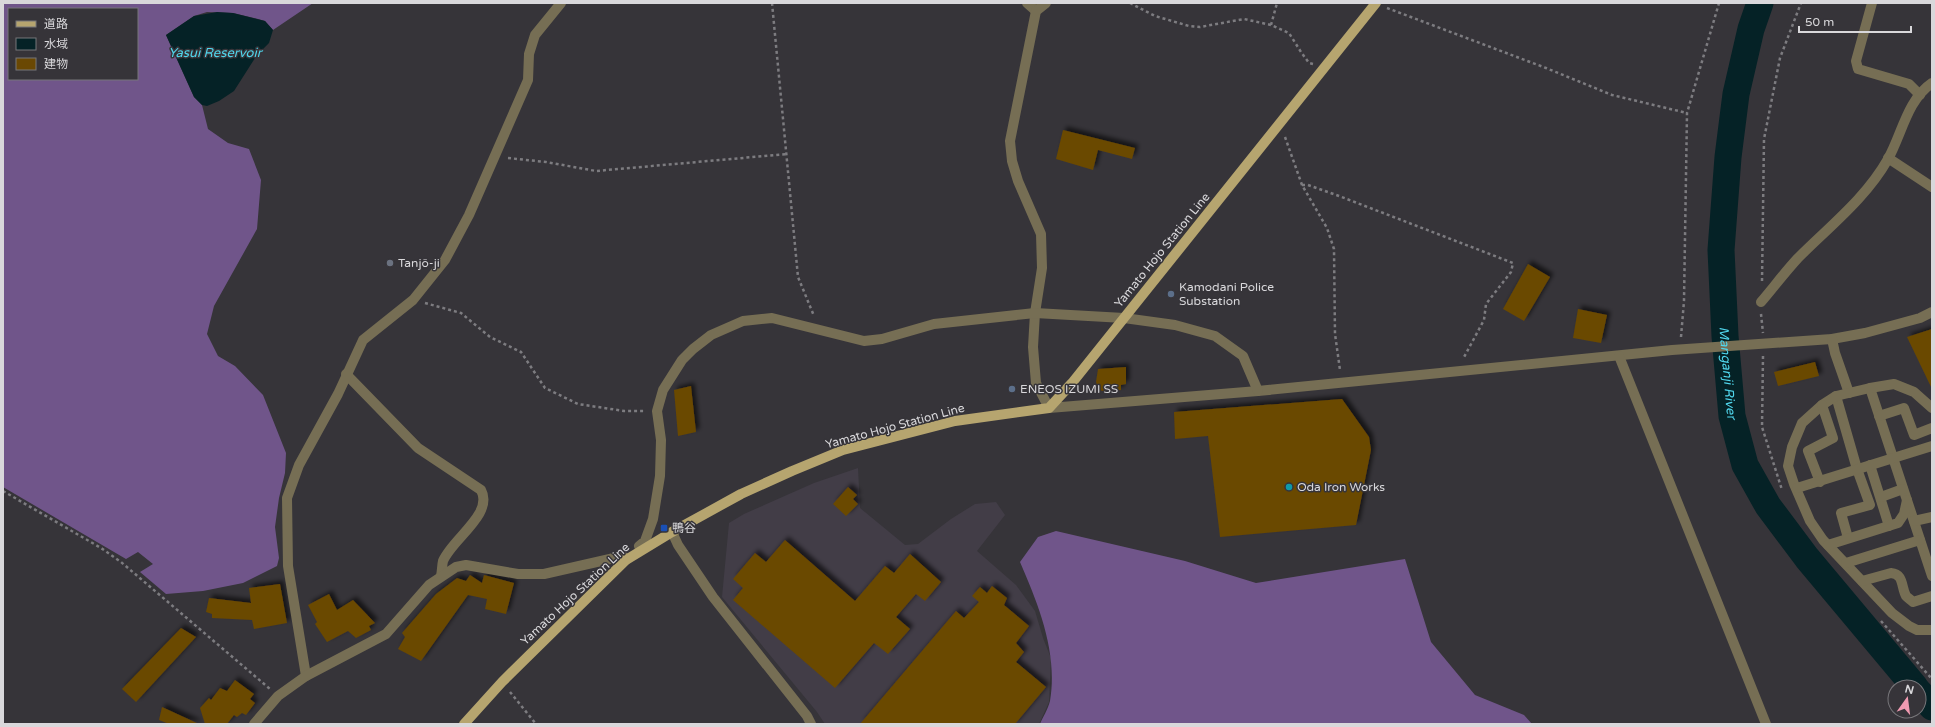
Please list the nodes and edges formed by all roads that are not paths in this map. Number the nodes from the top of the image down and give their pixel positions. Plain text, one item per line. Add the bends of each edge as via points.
1 (561, 3) edge
2 (1027, 3) edge
3 (1046, 3) edge
4 (1872, 3) edge
5 (1375, 4) edge
6 (1036, 11) junction
7 (1932, 83) edge
8 (1920, 95) junction
9 (1888, 158) junction
10 (1932, 187) edge
11 (1761, 302) road end
12 (1932, 312) edge
13 (1035, 313) junction
14 (1124, 318) junction
15 (1832, 339) junction
16 (1619, 356) junction
17 (346, 374) junction
18 (1870, 388) junction
19 (1258, 391) junction
20 (1849, 393) junction
21 (1836, 396) junction
22 (1822, 405) junction
23 (1048, 408) junction
24 (1932, 408) edge
25 (1879, 416) junction
26 (1932, 428) edge
27 (1932, 446) edge
28 (1894, 458) junction
29 (1870, 465) junction
30 (1857, 469) junction
31 (1820, 482) junction
32 (1797, 488) junction
33 (1903, 490) junction
34 (1880, 497) junction
35 (1907, 500) junction
36 (1932, 517) edge
37 (1914, 521) junction
38 (1889, 526) junction
39 (672, 532) junction
40 (1848, 538) junction
41 (1920, 540) junction
42 (1828, 545) junction
43 (641, 550) junction
44 (626, 560) junction
45 (1846, 563) junction
46 (441, 576) junction
47 (1932, 576) edge
48 (1862, 581) junction
49 (1932, 596) edge
50 (1932, 630) edge
51 (306, 676) junction
52 (254, 724) edge
53 (464, 724) edge
54 (811, 724) edge
55 (1766, 724) edge

1 - 17 street via 535,35 529,54 528,80 469,215 445,260 413,300 363,340
2 - 6 street
3 - 6 street
4 - 8 street via 1856,61 1858,69 1909,84
5 - 14 main road, Yamato Hojo Station Line
6 - 13 street via 1010,141 1018,181 1041,234 1042,268
7 - 8 street
8 - 9 street via 1913,104
9 - 10 street
9 - 11 street via 1869,187 1797,259
12 - 15 street via 1920,318 1865,333
13 - 14 street
13 - 23 street via 1033,347 1036,383
13 - 43 street via 934,324 873,341 859,341 772,318 742,321 712,335 693,349 674,371 663,390 657,411 661,440 660,476 653,520 645,541 639,546
14 - 19 street via 1174,325 1215,336 1243,356
14 - 23 main road, Yamato Hojo Station Line via 1072,383
15 - 16 street via 1751,343
15 - 20 street
16 - 19 street
16 - 55 street
17 - 46 street via 418,448 481,490 485,496 482,512 443,561
17 - 51 street via 338,394 299,465 287,498 288,566
18 - 20 street
18 - 24 street via 1894,384 1914,392
18 - 25 street
19 - 23 street
20 - 21 street
21 - 22 street
21 - 30 street
22 - 31 street via 1834,438 1808,451
22 - 32 street via 1802,423 1792,447 1788,466
23 - 39 main road, Yamato Hojo Station Line via 956,421 843,450 740,494
25 - 26 street via 1904,408 1914,435
25 - 28 street
27 - 28 street
28 - 29 street
28 - 33 street
29 - 30 street
29 - 34 street
30 - 31 street
30 - 40 street via 1870,505 1841,513
31 - 32 street
32 - 42 street via 1810,521
33 - 34 street
33 - 35 street
34 - 38 street
35 - 37 street
35 - 38 street via 1904,514 1898,523
36 - 37 street
37 - 41 street
38 - 40 street
39 - 43 main road, Yamato Hojo Station Line
39 - 54 street via 713,597
40 - 42 street
41 - 45 street
41 - 47 street
42 - 45 street
43 - 44 main road, Yamato Hojo Station Line
44 - 46 street via 623,556 544,574 518,574 466,565 456,567
44 - 53 main road, Yamato Hojo Station Line via 502,682
45 - 48 street
46 - 51 street via 429,585 386,634
48 - 49 street via 1896,573 1901,578 1907,597 1913,602
48 - 50 street via 1892,613 1909,626 1918,630
51 - 52 street via 278,696

